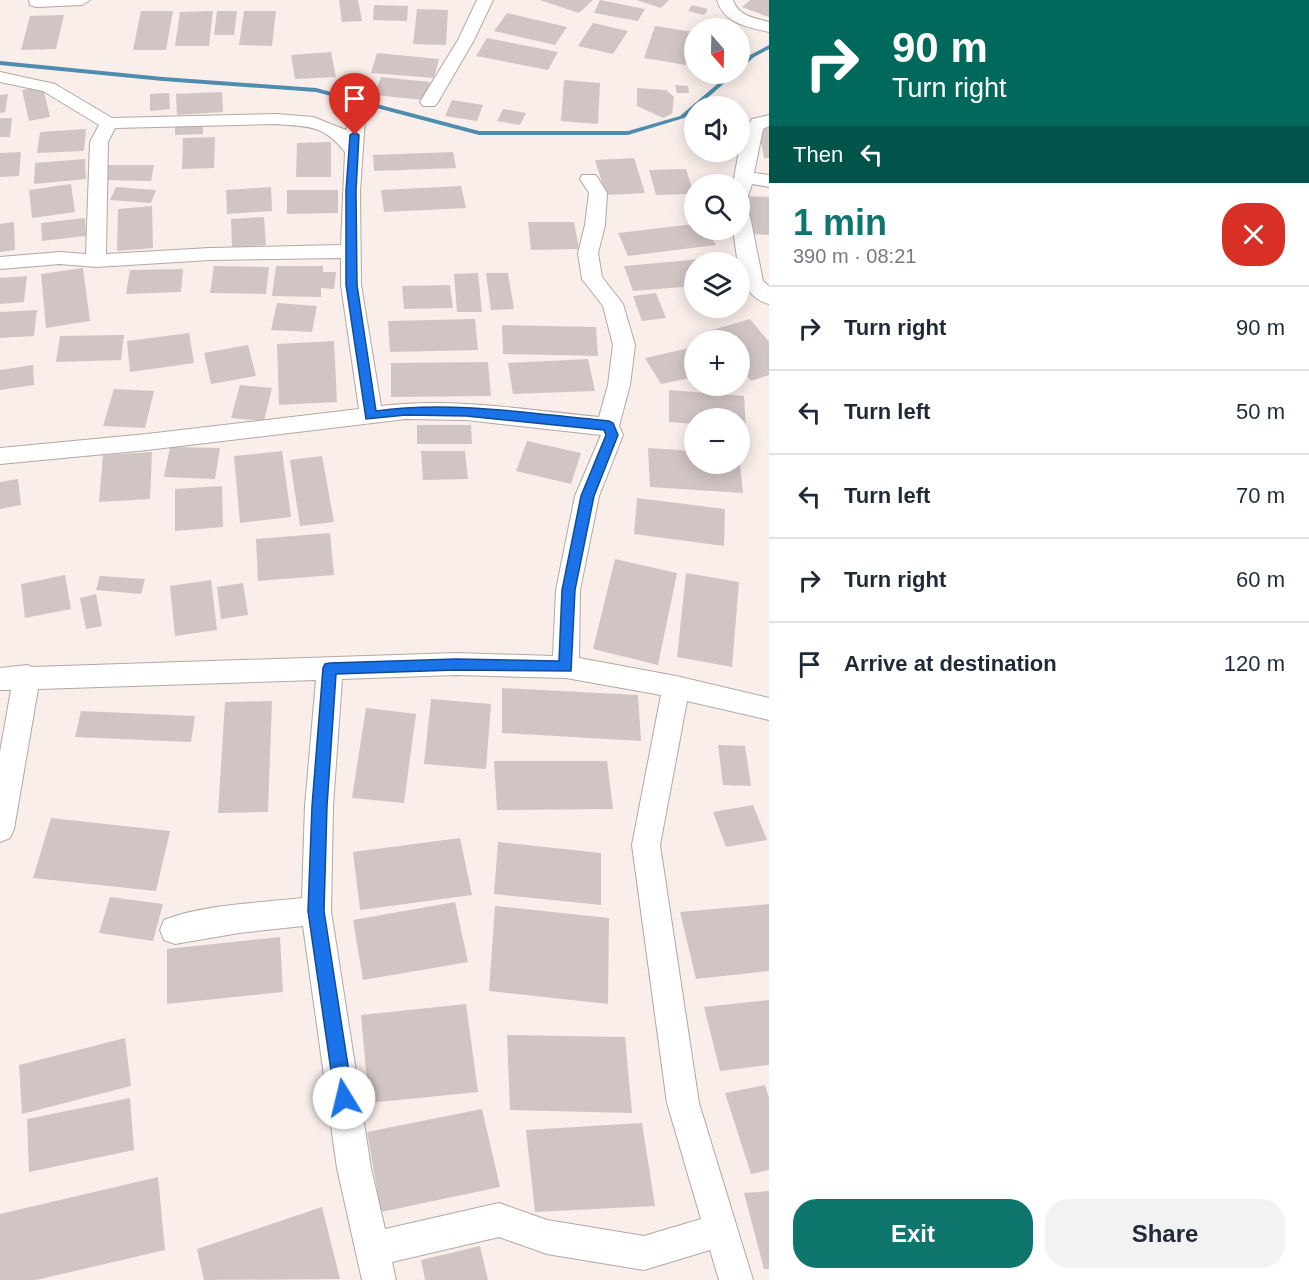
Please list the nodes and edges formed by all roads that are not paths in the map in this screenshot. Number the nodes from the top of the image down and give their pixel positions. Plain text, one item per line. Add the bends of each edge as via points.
1 (82, 0) edge
2 (485, 0) edge
3 (725, 0) edge
4 (36, 2) dead end
5 (769, 27) edge
6 (0, 77) edge
7 (429, 102) dead end
8 (356, 119) dead end
9 (769, 120) edge
10 (109, 123) junction
11 (353, 151) junction
12 (743, 174) edge
13 (750, 177) edge
14 (589, 179) dead end
15 (769, 181) edge
16 (745, 240) edge
17 (351, 251) junction
18 (96, 261) junction
19 (0, 262) edge
20 (769, 297) edge
21 (371, 416) junction
22 (609, 426) junction
23 (0, 456) edge
24 (566, 667) junction
25 (330, 668) junction
26 (27, 676) junction
27 (0, 679) edge
28 (676, 687) junction
29 (769, 709) edge
30 (0, 829) edge
31 (316, 911) junction
32 (174, 930) dead end
33 (721, 1230) junction
34 (376, 1264) edge
35 (736, 1280) edge

1 - 4 street
2 - 7 street
3 - 5 street via 726,8 735,17
6 - 10 street via 38,83
8 - 11 street
9 - 12 street via 754,129
10 - 11 street via 276,119 313,122 338,132
10 - 18 street via 99,142
11 - 17 street
13 - 15 street
14 - 22 street via 598,193 588,254 592,279 613,304 624,345
16 - 20 street via 753,284
17 - 18 street
17 - 21 street via 351,285
18 - 19 street via 60,258
21 - 22 street via 406,411 466,412
21 - 23 street
22 - 24 street via 612,435 587,496 568,590
24 - 25 street via 456,664
24 - 28 street
25 - 26 street
25 - 31 street via 319,806
26 - 27 street
26 - 30 street
28 - 29 street
28 - 33 street via 646,845 683,1103
31 - 32 street
31 - 34 street via 354,1168
33 - 34 street via 644,1253 547,1237 499,1220
33 - 35 street

